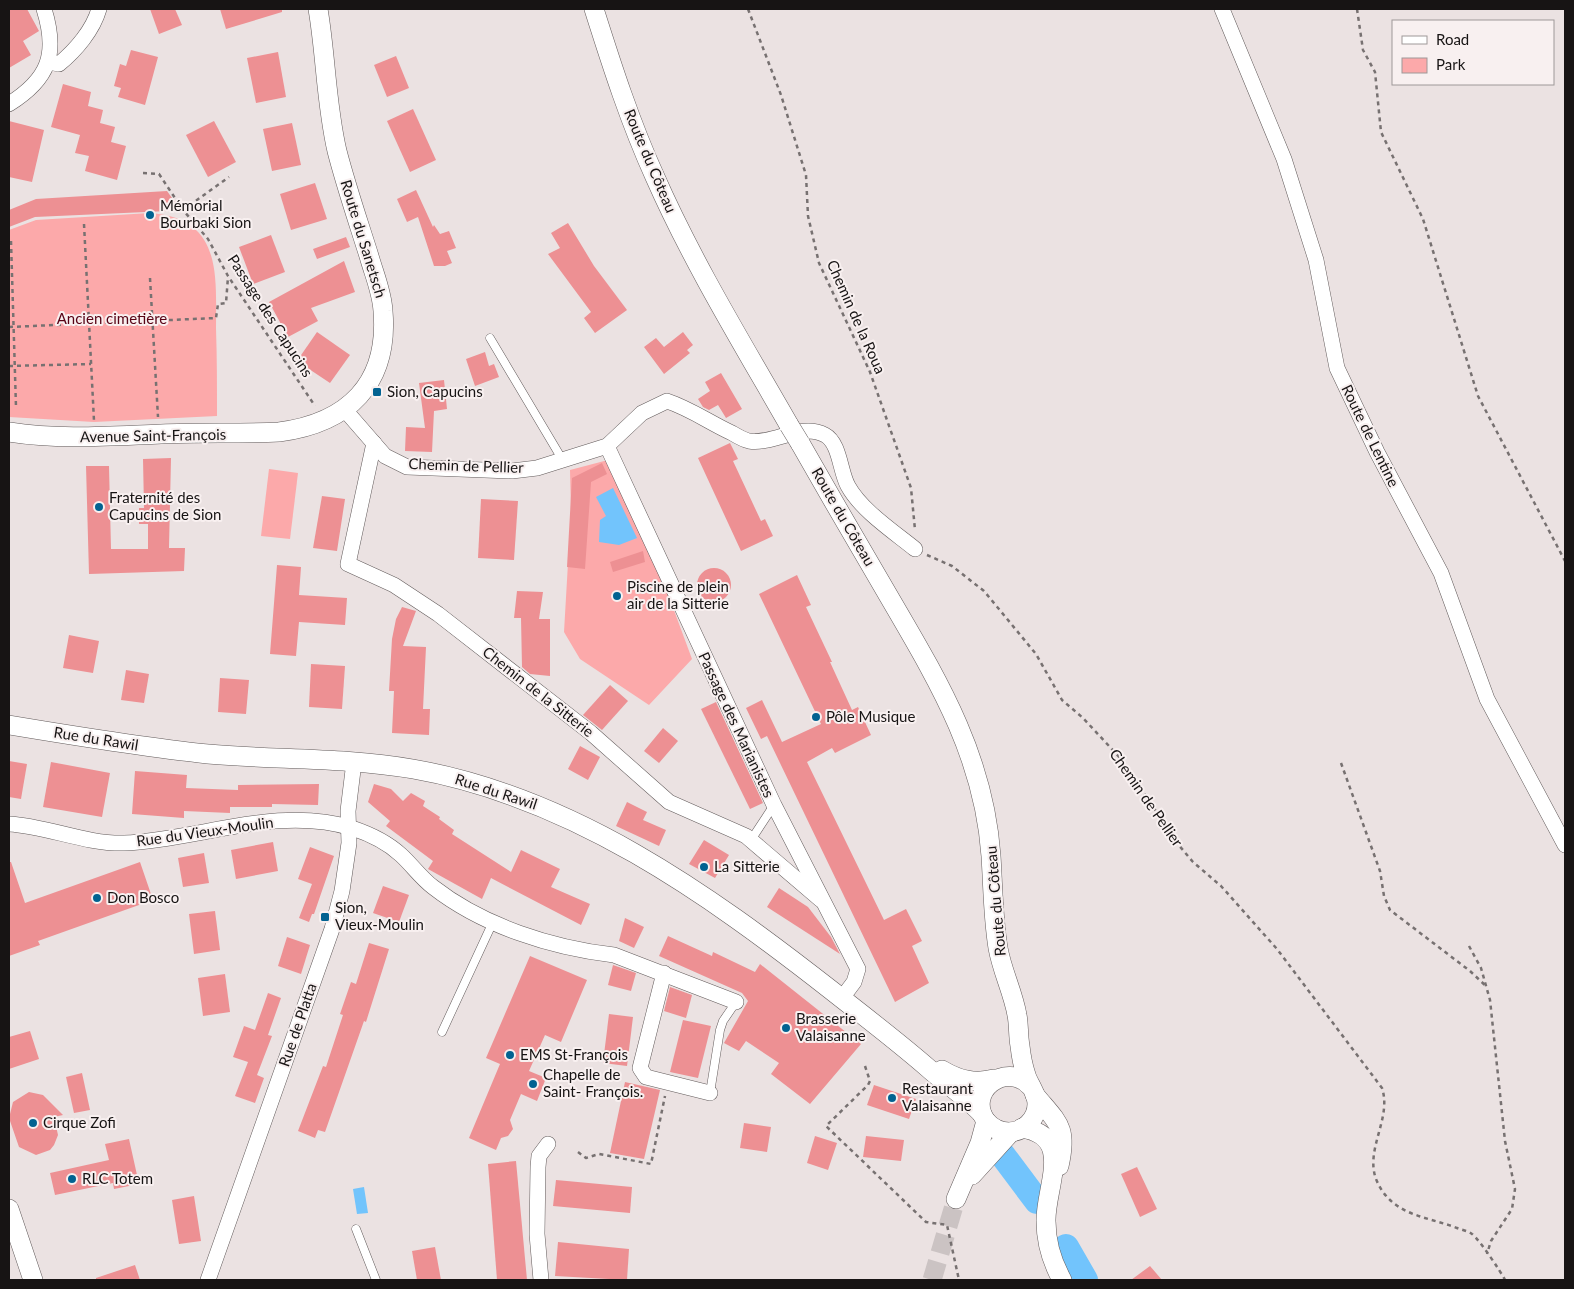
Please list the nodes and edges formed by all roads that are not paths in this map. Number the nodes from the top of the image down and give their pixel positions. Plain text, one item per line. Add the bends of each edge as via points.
1 (44, 9) edge
2 (99, 9) edge
3 (318, 9) edge
4 (594, 9) edge
5 (1222, 9) edge
6 (48, 62) junction
7 (9, 104) edge
8 (490, 338) dead end
9 (345, 410) junction
10 (298, 430) joint
11 (9, 432) edge
12 (374, 443) junction
13 (607, 446) junction
14 (562, 459) junction
15 (915, 549) road end
16 (9, 725) edge
17 (354, 762) junction
18 (774, 805) junction
19 (15, 824) edge
20 (349, 827) junction
21 (751, 840) junction
22 (1565, 845) edge
23 (821, 900) junction
24 (492, 924) junction
25 (664, 974) junction
26 (842, 998) junction
27 (736, 1002) joint
28 (442, 1032) dead end
29 (1020, 1046) junction
30 (911, 1052) junction
31 (997, 1078) junction
32 (1033, 1090) junction
33 (710, 1092) joint
34 (984, 1117) junction
35 (1016, 1130) junction
36 (548, 1144) dead end
37 (1047, 1205) junction
38 (9, 1209) edge
39 (356, 1229) dead end
40 (33, 1280) edge
41 (208, 1280) edge
42 (376, 1280) edge
43 (541, 1280) edge
44 (1062, 1280) edge

1 - 6 street via 51,38
2 - 6 street via 94,24 69,55 59,64
3 - 9 street, Route du Sanetsch via 336,143 383,309 384,330 376,365 358,396
4 - 29 street, Route du Côteau, bridge via 633,125 670,209 710,287 943,690 970,752 988,828 998,948 1018,1016
5 - 22 street, Route de Lentine via 1284,159 1316,260 1337,368 1441,572 1487,699
6 - 7 street via 34,85
8 - 14 lane
9 - 10 street, Route du Sanetsch via 326,421
9 - 12 street, Chemin de Pellier
10 - 11 street, Avenue Saint-François via 94,438
12 - 14 street, Chemin de Pellier via 385,456 407,467 512,471 537,468
12 - 21 street, Chemin de la Sitterie via 348,564 394,586 438,614 591,733 669,802
13 - 14 street, Chemin de Pellier
13 - 15 street, Chemin de Pellier via 642,414 667,401 686,407 749,441 801,432 825,435 831,441 848,487 856,498
13 - 18 street, Passage des Marianistes
16 - 17 street, Rue du Rawil via 207,754
17 - 20 street, Rue de Platta
17 - 26 street, Rue du Rawil via 414,769 470,782 578,823 691,887
18 - 21 lane
18 - 23 street, Passage des Marianistes
19 - 20 street, Rue du Vieux-Moulin via 121,843 281,820
20 - 24 street, Rue du Vieux-Moulin via 386,844 433,887
20 - 41 street, Rue de Platta via 342,891 331,930
21 - 23 street, Chemin de la Sitterie
23 - 26 street, Passage des Marianistes via 858,969 854,982
24 - 25 street, Rue du Vieux-Moulin via 614,955
24 - 28 lane
25 - 27 street, Rue du Vieux-Moulin
25 - 33 street via 640,1068 646,1077
26 - 30 street, Rue du Rawil
27 - 33 lane via 720,1030
29 - 31 street via 1013,1061
29 - 32 street, Route du Côteau
30 - 31 street, Rue du Rawil via 958,1078 976,1082
30 - 34 street, Rue du Rawil
31 - 32 street via 1017,1077
31 - 34 street via 982,1094
32 - 35 street via 1035,1114 1031,1121
32 - 37 street via 1054,1115 1062,1135 1062,1156
34 - 35 street via 997,1129
34 - 35 street via 980,1144 958,1193
35 - 37 street via 1041,1134 1052,1148 1054,1165
36 - 43 street via 539,1156 538,1167 537,1234
37 - 44 street via 1048,1245
38 - 40 street
39 - 42 lane

